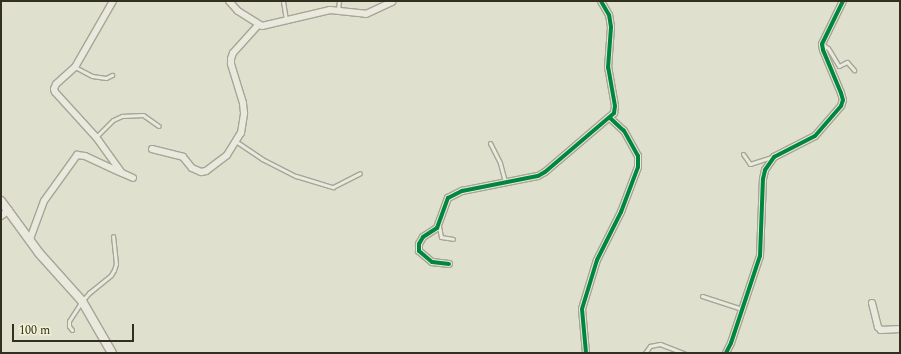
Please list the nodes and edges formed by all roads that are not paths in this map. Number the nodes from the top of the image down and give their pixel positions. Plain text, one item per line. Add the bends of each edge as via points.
1 (113, 1) edge
2 (229, 1) edge
3 (283, 1) edge
4 (339, 1) edge
5 (601, 1) edge
6 (843, 1) edge
7 (392, 2) dead end
8 (338, 10) junction
9 (286, 21) junction
10 (258, 25) junction
11 (822, 44) junction
12 (75, 67) junction
13 (854, 70) dead end
14 (112, 75) dead end
15 (610, 118) junction
16 (158, 126) dead end
17 (96, 137) junction
18 (236, 142) junction
19 (490, 143) dead end
20 (152, 149) dead end
21 (743, 154) dead end
22 (774, 157) junction
23 (122, 173) junction
24 (360, 173) dead end
25 (133, 178) dead end
26 (505, 183) junction
27 (1, 201) edge
28 (9, 210) junction
29 (1, 216) edge
30 (439, 222) junction
31 (113, 236) dead end
32 (30, 239) junction
33 (453, 239) dead end
34 (449, 264) dead end
35 (702, 296) dead end
36 (82, 301) junction
37 (872, 303) dead end
38 (742, 309) junction
39 (900, 329) edge
40 (72, 330) dead end
41 (112, 353) edge
42 (586, 353) edge
43 (644, 353) edge
44 (684, 353) edge
45 (726, 353) edge

1 - 12 street
2 - 10 street
3 - 9 lane
4 - 8 lane
5 - 15 street via 609,15 611,27 608,68 615,106
6 - 11 street
7 - 8 street via 366,14
8 - 9 street via 323,11
9 - 10 street via 266,26
10 - 18 street via 233,53 231,59 244,108 243,124
11 - 13 lane via 828,48 839,66 847,62
11 - 22 street via 822,50 841,93 841,106 815,136
12 - 14 lane via 92,76 106,78
12 - 17 street via 56,84 55,92
15 - 26 street via 545,172 538,176
15 - 42 street via 624,131 638,156 638,167 633,185 598,260 582,309
16 - 17 lane via 143,115 122,116
17 - 23 street
18 - 20 street via 220,162 201,172 192,168 183,157
18 - 24 lane via 262,160 296,176 333,187
19 - 26 lane via 500,163
21 - 22 lane via 750,164
22 - 38 street via 767,166 763,178 760,256
23 - 25 street
23 - 32 street via 85,156 76,155 44,201
26 - 30 street via 454,194 444,205
27 - 28 street
28 - 29 street
28 - 32 street
30 - 33 lane via 441,237
30 - 34 street via 434,232 420,240 420,251 432,262
31 - 36 lane via 116,264 114,270
32 - 36 street via 39,253
35 - 38 lane
36 - 40 lane via 69,321
36 - 41 street
37 - 39 street via 881,330
38 - 45 street
43 - 44 lane via 650,346 660,344

